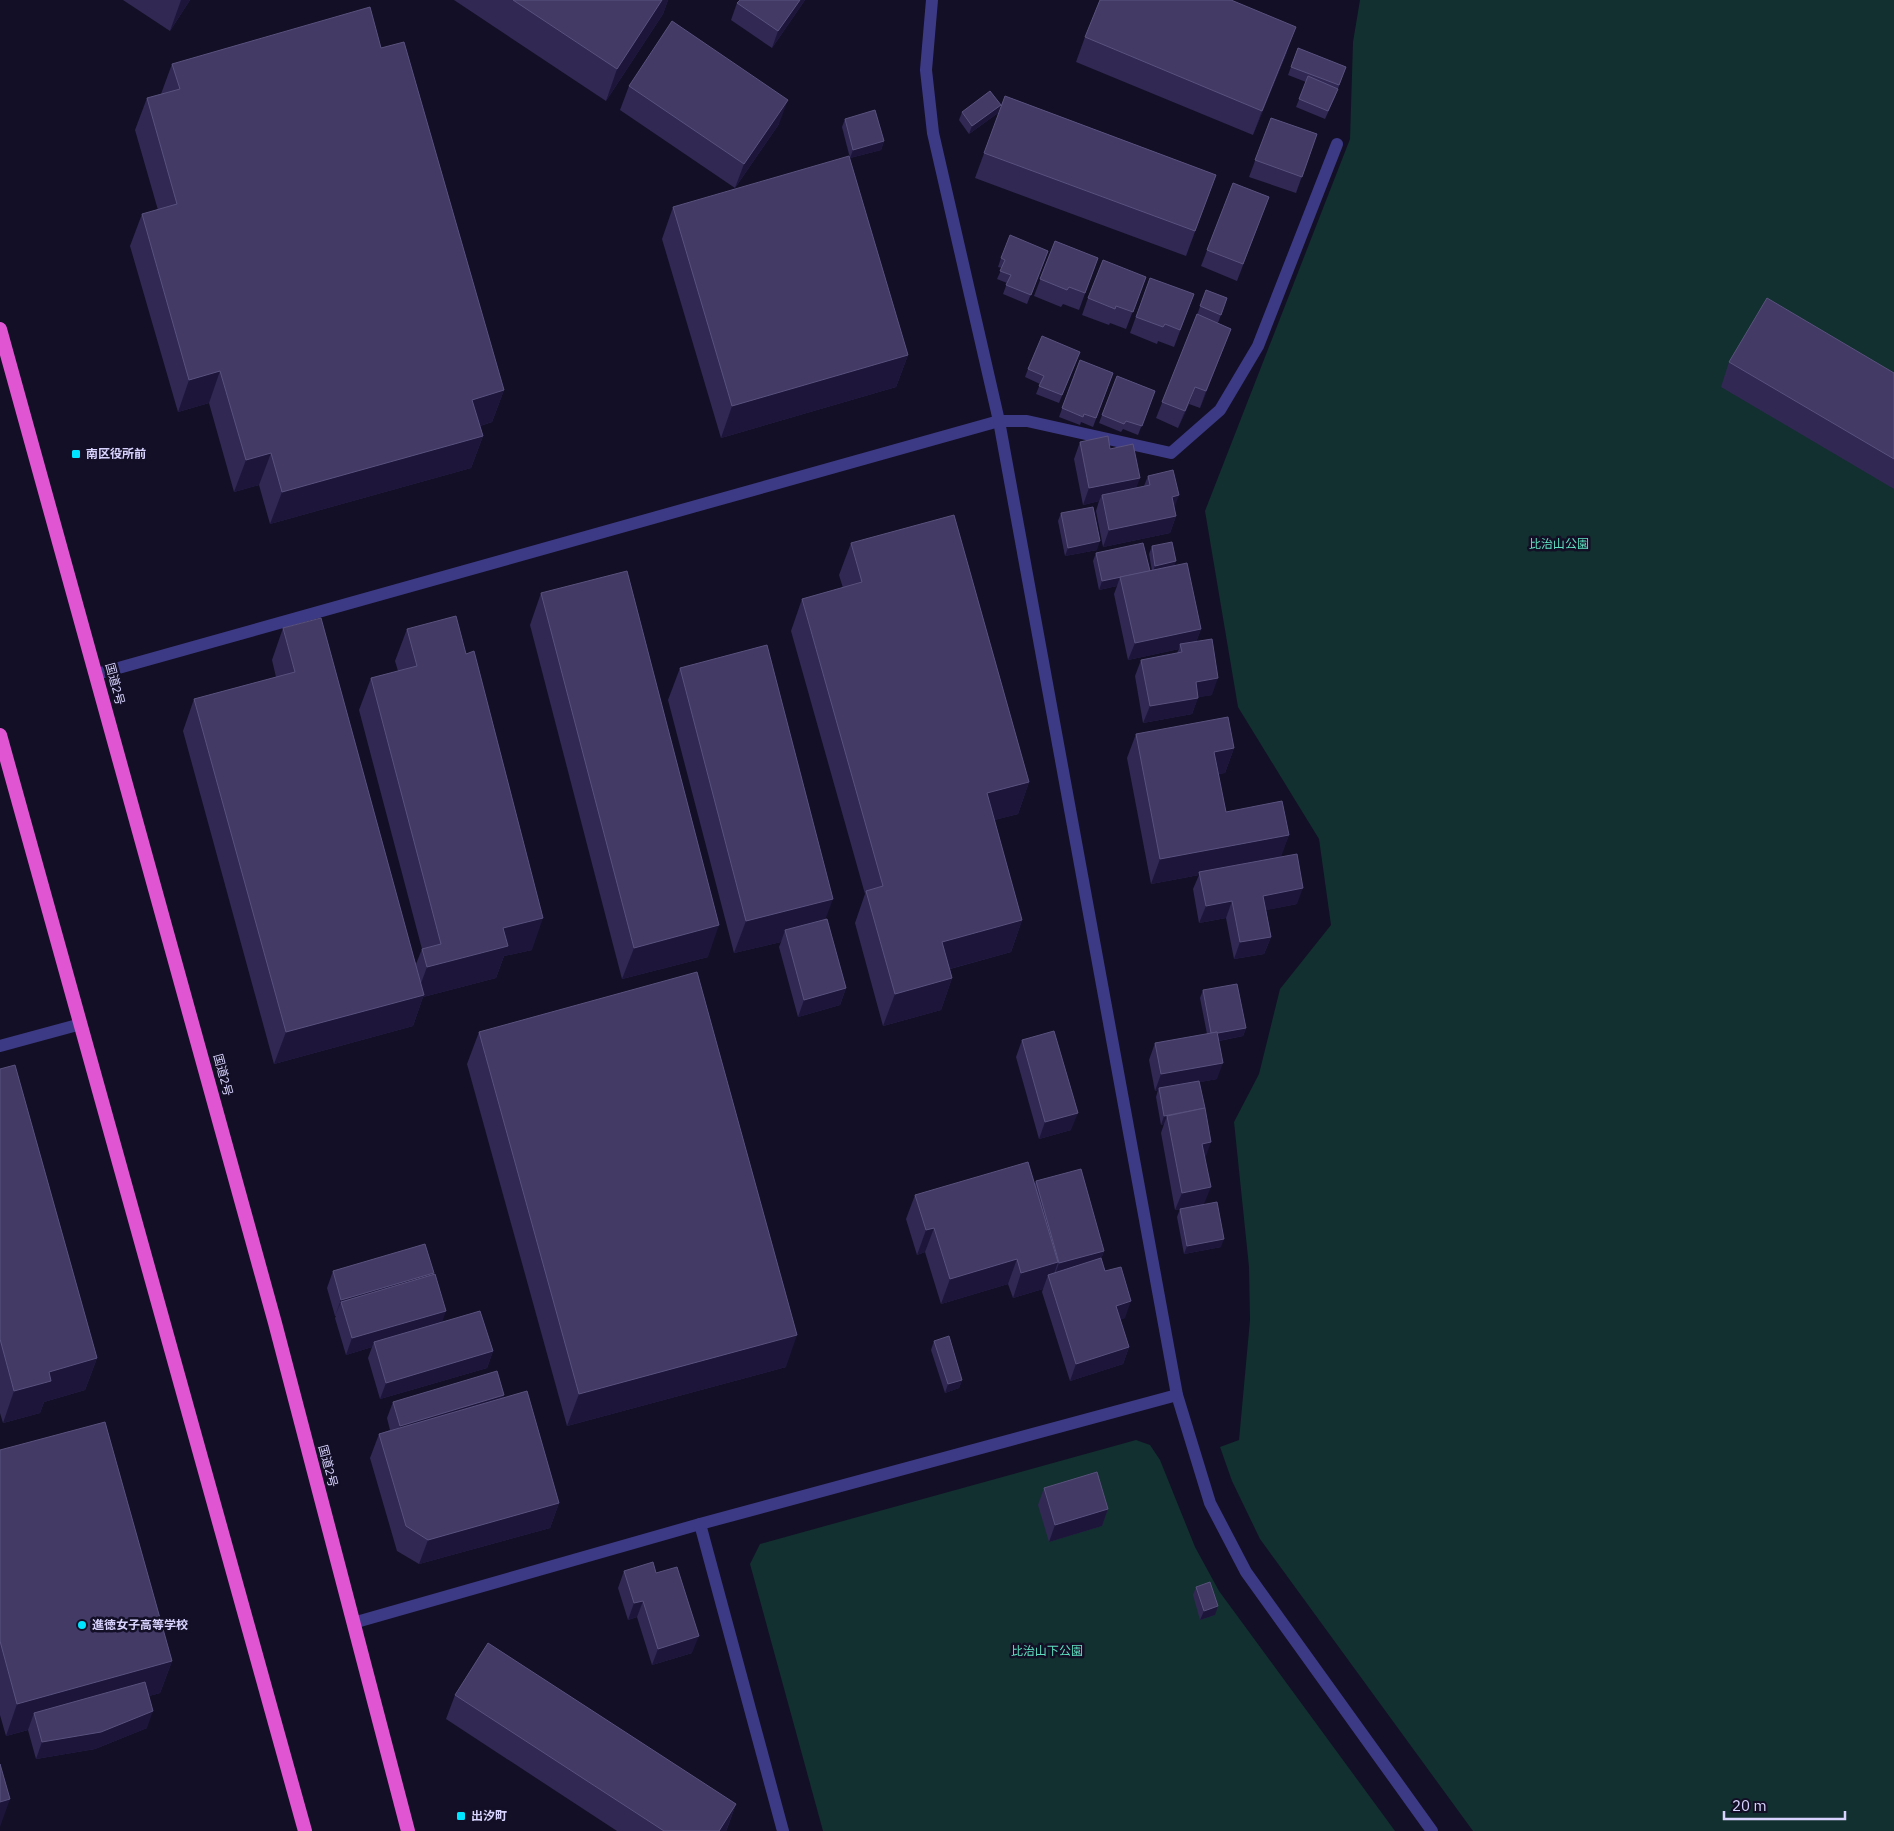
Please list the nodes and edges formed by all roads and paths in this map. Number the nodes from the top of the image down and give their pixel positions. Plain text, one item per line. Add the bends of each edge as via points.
1 (932, 0) edge
2 (1337, 144) dead end
3 (0, 329) edge
4 (999, 421) junction
5 (97, 674) junction
6 (0, 735) edge
7 (81, 1024) junction
8 (0, 1046) edge
9 (1177, 1395) junction
10 (700, 1524) junction
11 (353, 1623) junction
12 (304, 1831) edge
13 (408, 1831) edge
14 (783, 1831) edge
15 (1432, 1831) edge

1 - 4 street via 926,70 932,133
2 - 4 street via 1258,346 1220,410 1171,453 1027,421
3 - 5 highway, 国道2号
4 - 5 street
4 - 9 street
5 - 11 highway, 国道2号 via 275,1323
6 - 7 highway
7 - 8 street
7 - 12 highway
9 - 10 street
9 - 15 street via 1210,1503 1246,1572
10 - 11 street
10 - 14 street
11 - 13 highway, 国道2号

